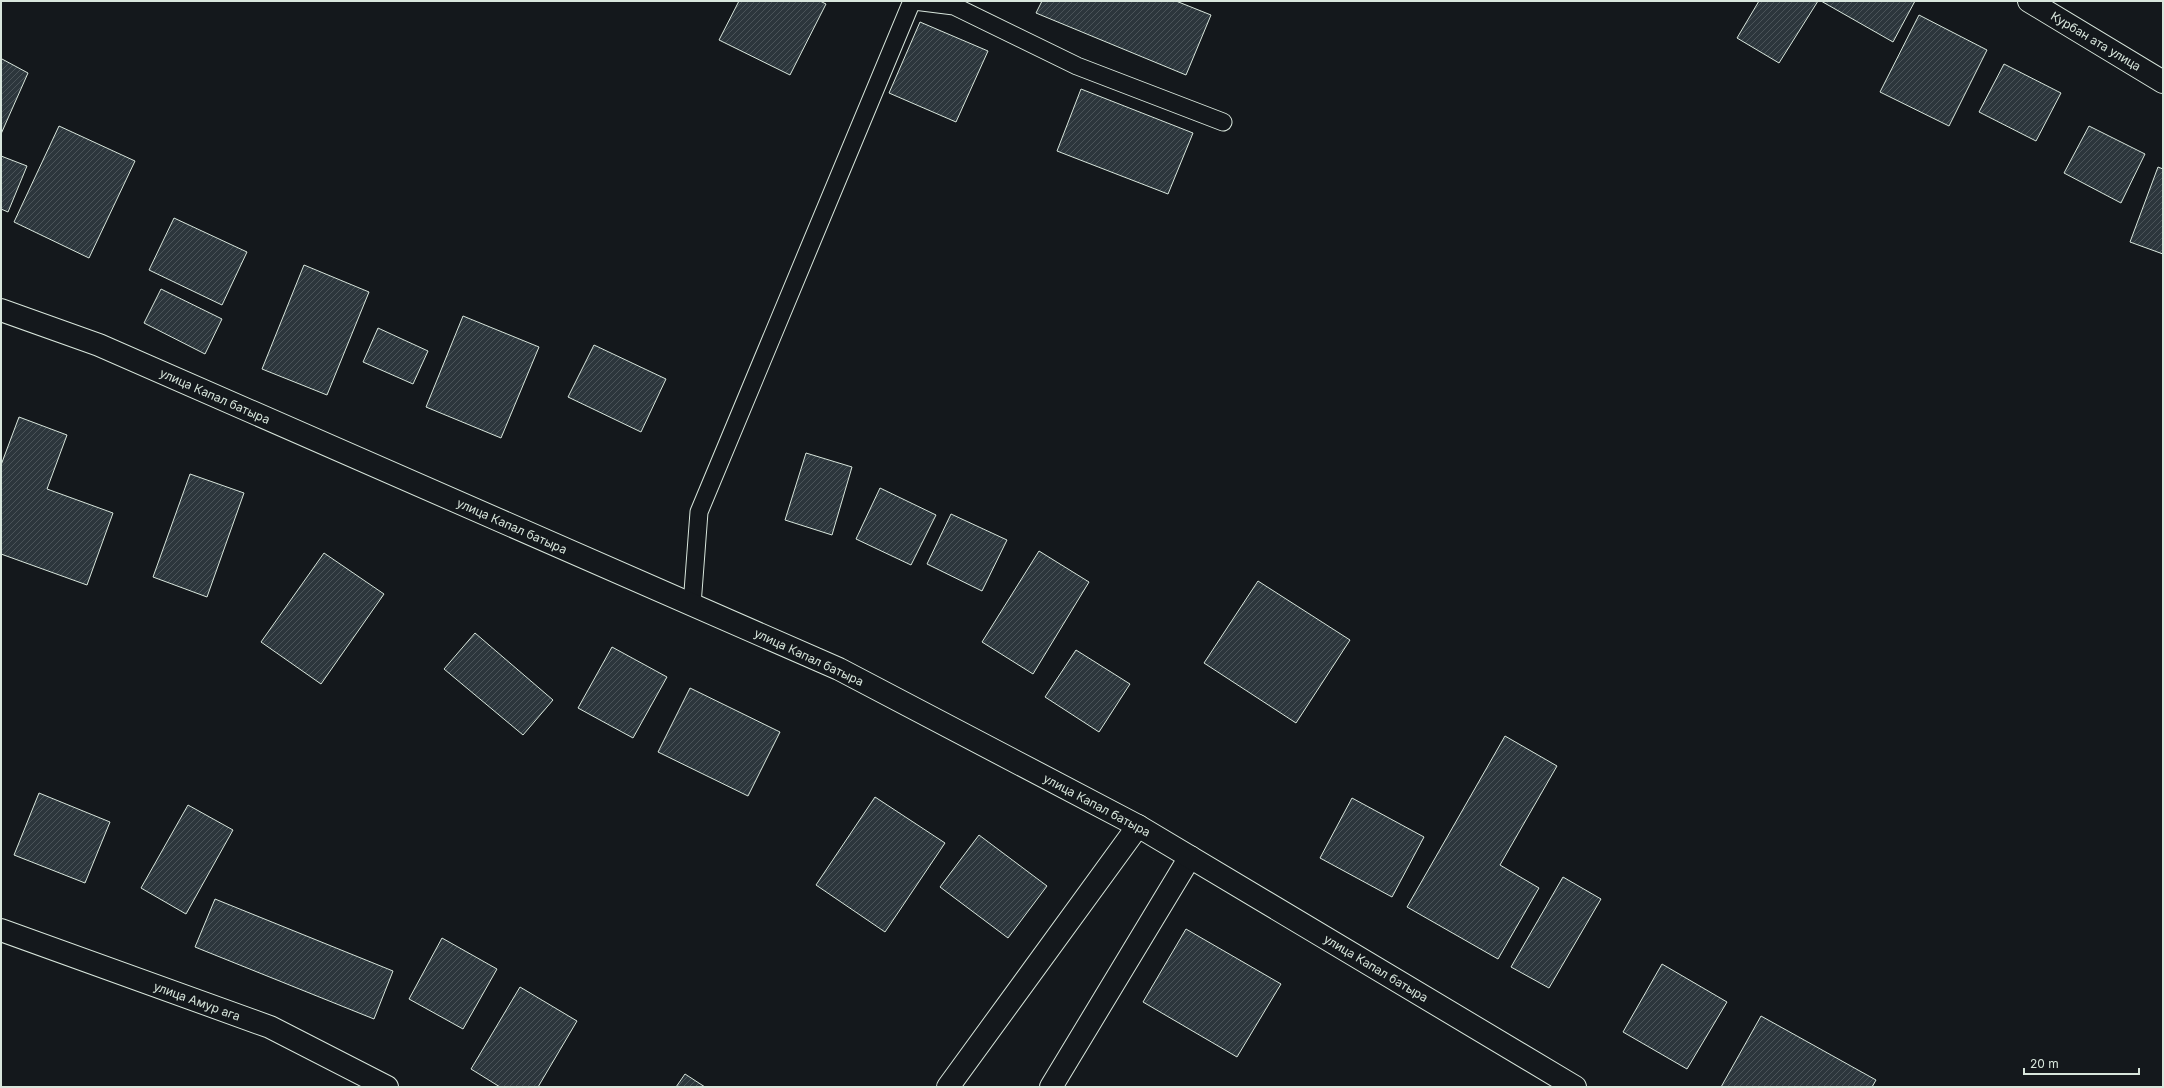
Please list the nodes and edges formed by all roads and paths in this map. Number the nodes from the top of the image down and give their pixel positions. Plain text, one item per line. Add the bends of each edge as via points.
1 (913, 1) edge
2 (2029, 1) edge
3 (2163, 82) edge
4 (1223, 122) dead end
5 (1, 310) edge
6 (692, 605) junction
7 (1138, 826) junction
8 (1190, 857) junction
9 (1, 930) edge
10 (387, 1087) edge
11 (948, 1087) edge
12 (1050, 1087) edge
13 (1575, 1087) edge

1 - 4 lane via 954,6 1077,66
1 - 6 lane via 699,512
2 - 3 main road, Курбан ата улица
5 - 6 main road, улица Капал батыра via 99,346
6 - 7 main road, улица Капал батыра via 839,669
7 - 8 main road, улица Капал батыра
7 - 11 main road
8 - 12 main road
8 - 13 main road, улица Капал батыра
9 - 10 main road, улица Амур ага via 270,1027

